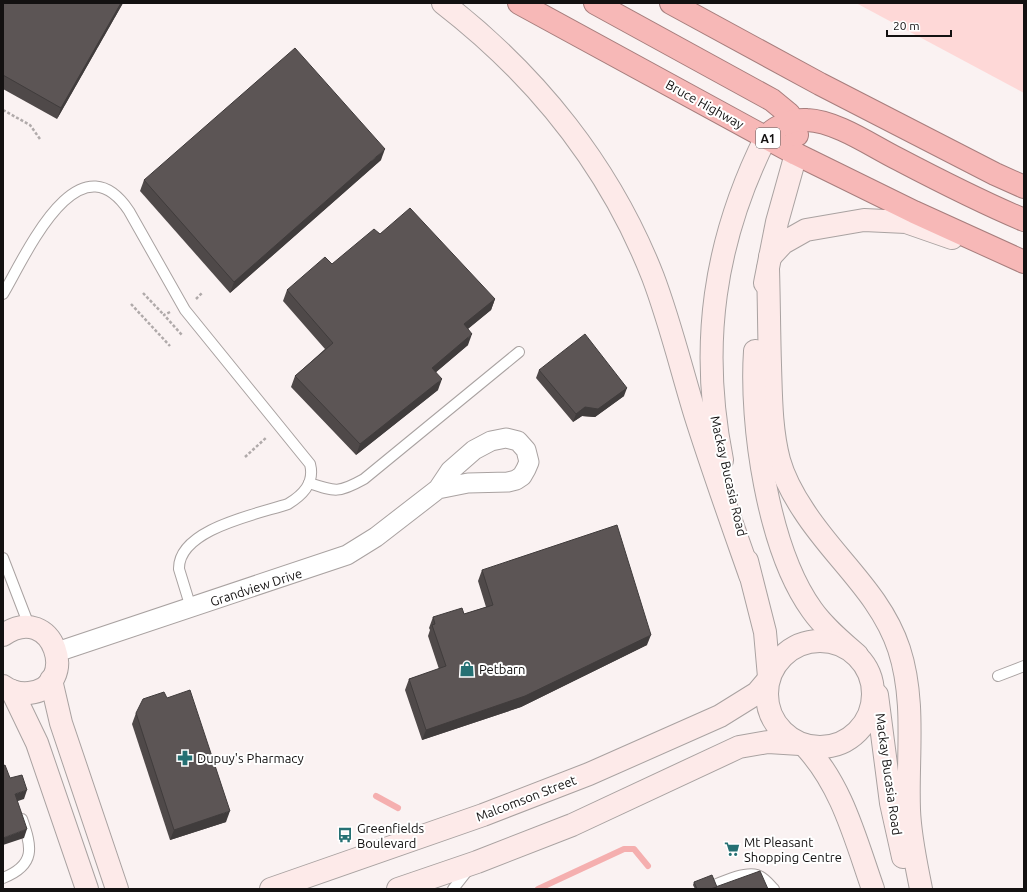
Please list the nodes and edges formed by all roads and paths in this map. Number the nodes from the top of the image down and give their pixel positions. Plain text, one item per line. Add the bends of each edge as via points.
1 (443, 3) edge
2 (519, 3) edge
3 (595, 3) edge
4 (671, 3) edge
5 (3, 110) edge
6 (793, 122) junction
7 (766, 137) junction
8 (40, 139) dead end
9 (796, 154) junction
10 (1024, 187) edge
11 (1024, 220) edge
12 (1019, 260) edge
13 (769, 263) junction
14 (143, 293) dead end
15 (3, 294) edge
16 (131, 304) dead end
17 (172, 311) dead end
18 (164, 315) junction
19 (182, 335) dead end
20 (170, 346) dead end
21 (519, 352) dead end
22 (268, 436) dead end
23 (245, 457) dead end
24 (309, 482) junction
25 (438, 489) dead end
26 (3, 558) edge
27 (750, 574) junction
28 (191, 608) junction
29 (30, 628) junction
30 (3, 635) edge
31 (57, 652) junction
32 (857, 655) junction
33 (1024, 666) edge
34 (998, 676) dead end
35 (768, 679) junction
36 (51, 680) junction
37 (872, 681) junction
38 (7, 689) edge
39 (802, 744) junction
40 (19, 809) edge
41 (477, 862) junction
42 (3, 878) edge
43 (87, 889) edge
44 (116, 889) edge
45 (271, 889) edge
46 (398, 889) edge
47 (454, 889) edge
48 (705, 889) edge
49 (774, 889) edge
50 (873, 889) edge
51 (915, 889) edge
52 (921, 889) edge

1 - 27 main road via 486,38 540,91 590,156 612,191 639,244 657,289 704,441
2 - 7 highway, Bruce Highway / A1
3 - 6 highway via 772,100 785,110
4 - 10 highway via 827,87
5 - 8 path via 30,125
6 - 7 highway via 775,129
6 - 9 highway via 797,135
6 - 11 highway via 808,120 831,126
7 - 9 highway, Bruce Highway / A1
7 - 27 main road, Mackay Bucasia Road via 742,189 726,238 712,330 711,385 714,416
9 - 12 highway, Bruce Highway / A1
9 - 13 main road via 777,222
12 - 13 main road via 906,222 874,220 806,230 783,243
13 - 32 main road via 755,353 755,402 769,498 784,553 803,597 822,623
13 - 52 main road via 772,404 779,460 803,510 879,607 903,661 909,715 909,811
14 - 18 path
15 - 24 lane via 55,208 78,190 102,188 112,193 121,199 129,211 185,310 310,464 312,471
16 - 20 path
17 - 18 path
18 - 19 path
21 - 24 lane via 364,479 344,489 333,491
22 - 23 path
24 - 28 lane via 299,497 288,504 213,528 195,538 179,563 180,576
25 - 28 street, Grandview Drive via 372,540 347,555
26 - 29 lane
27 - 35 main road, Mackay Bucasia Road via 765,632
28 - 31 street, Grandview Drive
29 - 30 main road via 11,630
29 - 31 main road via 39,630 47,636
31 - 36 main road via 58,662
32 - 35 main road via 831,642 808,642 787,653
32 - 37 main road via 869,671
33 - 34 lane
35 - 39 main road via 768,703 774,721 786,735
35 - 45 main road, Malcomson Street via 757,692 720,716 590,774 483,815
36 - 38 main road via 43,688 33,692 23,694
36 - 44 main road via 60,723
37 - 39 main road via 874,691 871,712 857,733 835,746 814,747
37 - 51 main road, Mackay Bucasia Road via 881,715 894,823
38 - 43 main road via 37,743
39 - 41 main road via 768,742 739,747 606,811
39 - 50 main road via 820,763 840,796
40 - 42 lane via 29,840 30,855 20,869
41 - 46 main road
41 - 47 lane via 463,874
48 - 49 lane via 750,874 764,878

